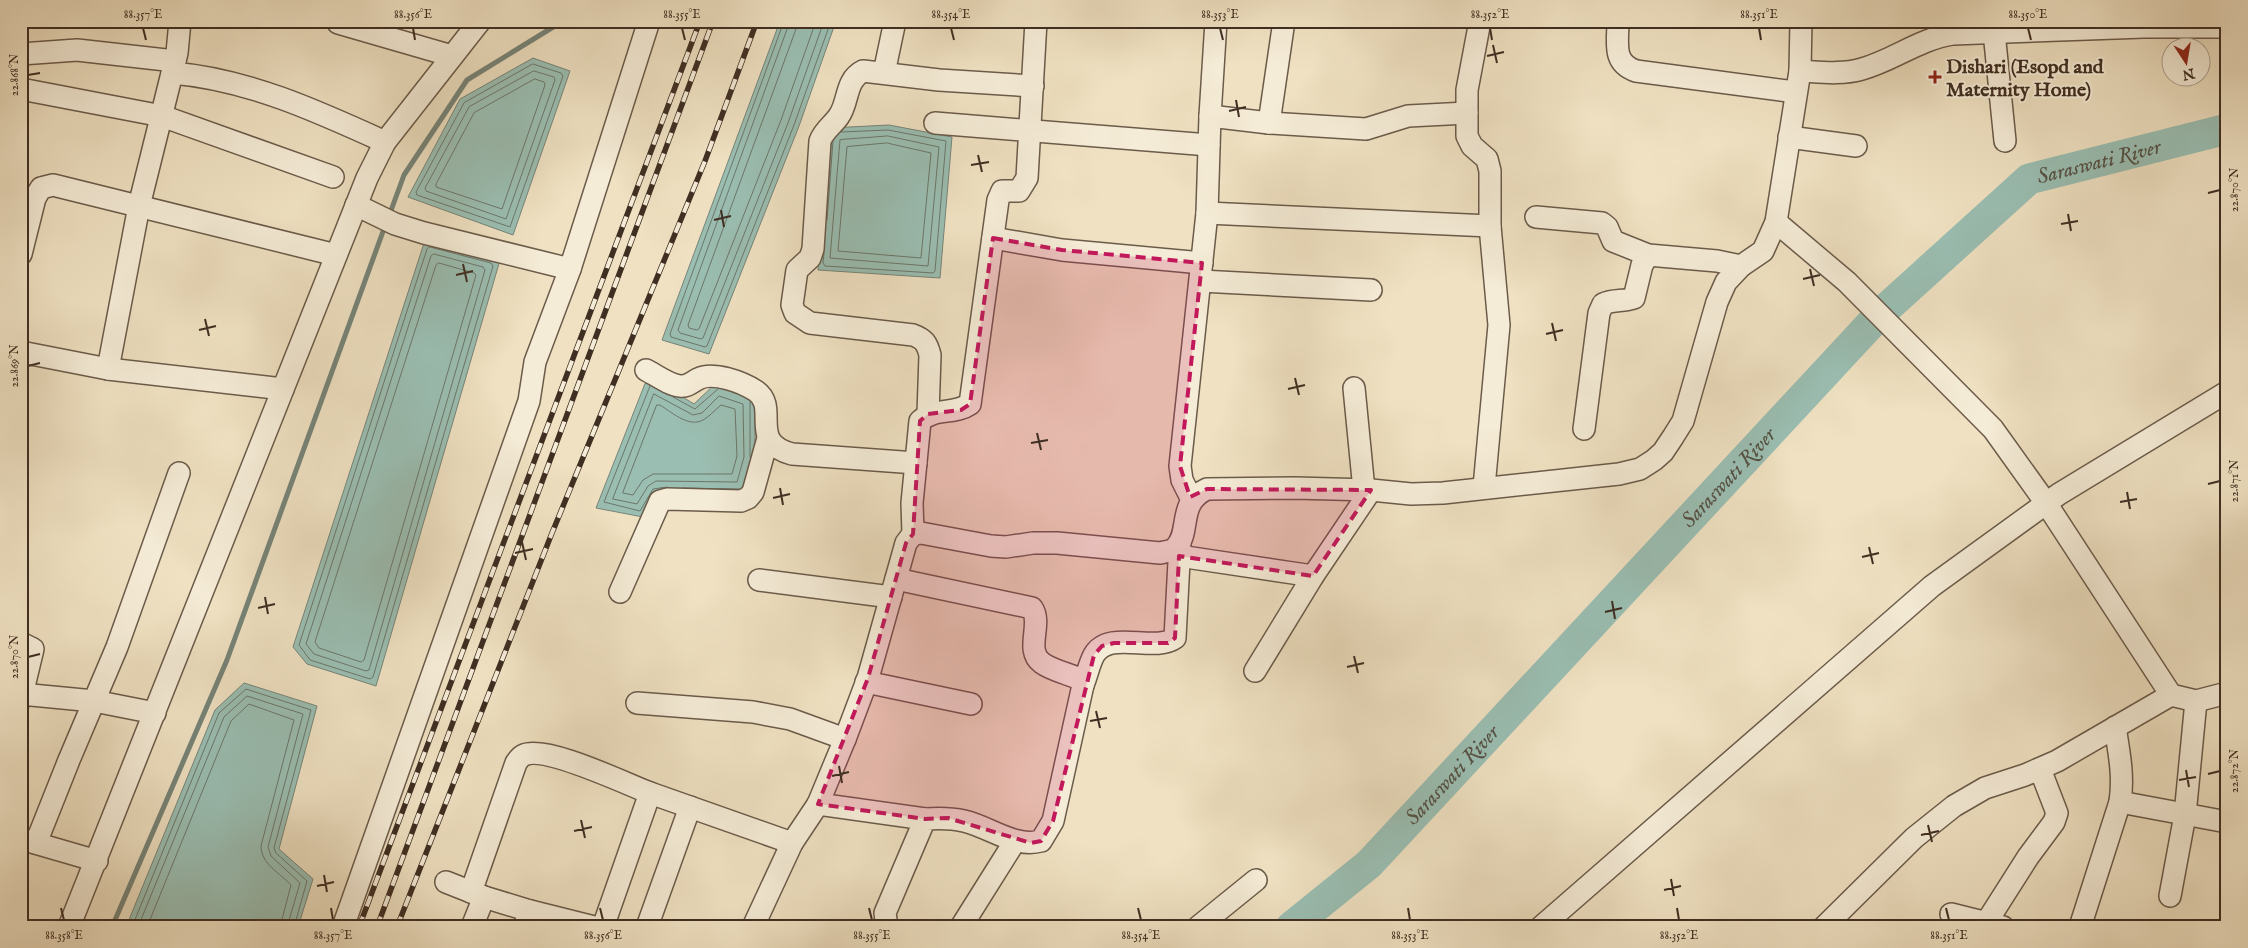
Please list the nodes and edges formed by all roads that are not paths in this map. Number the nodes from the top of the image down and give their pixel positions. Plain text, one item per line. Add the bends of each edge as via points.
1 (180, 21) edge
2 (480, 21) edge
3 (650, 21) edge
4 (894, 21) edge
5 (1036, 21) edge
6 (1216, 21) edge
7 (1284, 21) edge
8 (1480, 21) edge
9 (1618, 21) edge
10 (1801, 21) edge
11 (338, 23) dead end
12 (2144, 24) edge
13 (2060, 26) edge
14 (2227, 27) edge
15 (1994, 32) junction
16 (21, 54) edge
17 (452, 56) junction
18 (173, 67) junction
19 (1800, 71) junction
20 (884, 73) junction
21 (1033, 86) junction
22 (21, 89) edge
23 (1795, 92) junction
24 (1467, 113) junction
25 (162, 116) junction
26 (1210, 116) junction
27 (935, 123) dead end
28 (1270, 123) junction
29 (1030, 130) junction
30 (1788, 137) junction
31 (2005, 141) dead end
32 (385, 142) junction
33 (1210, 145) junction
34 (1856, 146) dead end
35 (332, 177) dead end
36 (356, 205) junction
37 (139, 206) junction
38 (1207, 213) junction
39 (1536, 217) dead end
40 (1776, 222) junction
41 (1490, 226) junction
42 (993, 238) junction
43 (21, 254) edge
44 (1648, 255) junction
45 (336, 256) junction
46 (1741, 266) junction
47 (570, 269) junction
48 (1201, 272) junction
49 (1371, 290) dead end
50 (21, 352) edge
51 (108, 369) junction
52 (646, 370) dead end
53 (1354, 388) dead end
54 (283, 389) junction
55 (2227, 392) edge
56 (928, 414) junction
57 (1584, 428) dead end
58 (768, 438) junction
59 (916, 463) junction
60 (179, 474) dead end
61 (1484, 487) junction
62 (1368, 490) junction
63 (1192, 500) junction
64 (2046, 503) junction
65 (913, 534) junction
66 (1179, 549) junction
67 (1313, 576) junction
68 (759, 580) dead end
69 (893, 588) junction
70 (620, 592) dead end
71 (21, 643) edge
72 (1255, 671) dead end
73 (866, 682) junction
74 (1083, 685) junction
75 (2227, 693) edge
76 (2171, 695) junction
77 (22, 696) edge
78 (94, 701) junction
79 (2196, 701) junction
80 (636, 703) dead end
81 (971, 704) dead end
82 (155, 712) junction
83 (2115, 727) junction
84 (846, 739) junction
85 (2040, 768) junction
86 (650, 793) junction
87 (2120, 802) junction
88 (818, 804) junction
89 (690, 807) junction
90 (2185, 815) junction
91 (925, 819) junction
92 (2227, 822) edge
93 (29, 841) edge
94 (1015, 841) junction
95 (792, 843) junction
96 (97, 861) junction
97 (1256, 880) dead end
98 (446, 882) dead end
99 (478, 895) junction
100 (2170, 896) dead end
101 (1951, 914) dead end
102 (527, 919) edge
103 (758, 925) edge
104 (1995, 925) edge
105 (69, 927) edge
106 (343, 927) edge
107 (472, 927) edge
108 (594, 927) edge
109 (603, 927) edge
110 (647, 927) edge
111 (887, 927) edge
112 (961, 927) edge
113 (1198, 927) edge
114 (1541, 927) edge
115 (1824, 927) edge
116 (2080, 927) edge

1 - 18 street
2 - 17 street
3 - 47 street
4 - 20 street
5 - 21 street
6 - 26 street
7 - 28 street
8 - 24 street via 1467,90
9 - 23 street via 1618,54 1625,68
10 - 19 street
11 - 17 street
12 - 13 street
12 - 14 street
13 - 15 street
15 - 19 street via 1936,37 1861,69
15 - 31 street
16 - 18 street via 77,50
17 - 32 street
18 - 25 street
18 - 32 street via 289,100
19 - 23 street
20 - 21 street
20 - 56 street via 863,71 856,75 843,110 822,134 813,249 810,258 797,270 792,305 795,313 810,323 913,335 923,339 930,355
21 - 29 street
22 - 25 street
23 - 30 street
24 - 28 street via 1408,116 1366,130
24 - 41 street via 1468,136 1472,146 1487,159 1490,171
25 - 35 street
25 - 37 street
26 - 28 street
26 - 33 street
27 - 29 street
29 - 33 street
29 - 42 street via 1027,178 1019,190 1002,191
30 - 34 street
30 - 40 street
32 - 36 street
33 - 38 street
36 - 45 street
36 - 47 street via 424,233
37 - 43 street via 53,185 41,188 35,198
37 - 45 street
37 - 51 street
38 - 41 street
38 - 48 street
39 - 44 street via 1602,223 1614,241
40 - 46 street via 1763,251
40 - 64 street via 1847,282 1993,429
41 - 61 street via 1499,325
42 - 48 street
42 - 56 street via 970,404 961,410
44 - 46 street
44 - 57 street via 1642,265 1634,298 1608,302 1599,313
45 - 54 street
46 - 61 street via 1726,282 1717,302 1682,421 1663,452 1640,468 1619,474
47 - 106 street via 535,362 530,401
48 - 49 street
48 - 63 street via 1180,466 1182,480
50 - 51 street
51 - 54 street
52 - 58 street via 681,386 690,385 699,378 713,377 749,387 764,402
53 - 62 street
54 - 82 street
55 - 64 street
56 - 59 street via 920,421
58 - 59 street via 781,451 792,454
58 - 70 street via 753,492 748,498 740,501 660,501
59 - 65 street via 911,521
60 - 78 street via 117,647
61 - 62 street via 1435,493
62 - 63 street via 1207,489
62 - 67 street
63 - 66 street
64 - 76 street
64 - 114 street via 1932,586
65 - 66 street via 921,532 1006,547 1057,543 1160,553
65 - 69 street via 906,543
66 - 67 street
66 - 74 street via 1175,638 1168,643 1102,646 1094,655
67 - 72 street
68 - 69 street
69 - 73 street
69 - 74 street via 1032,608 1036,614 1036,657 1043,664 1082,680
71 - 77 street via 33,649
73 - 81 street
73 - 84 street
74 - 94 street via 1053,821 1041,841 1031,844
75 - 79 street
76 - 79 street
76 - 83 street
77 - 78 street
78 - 82 street
78 - 93 street
79 - 90 street
80 - 84 street via 753,712 790,719
82 - 96 street
83 - 85 street
83 - 87 street via 2122,768
84 - 88 street
85 - 104 street via 2057,812 2054,822 2028,857
85 - 115 street via 1986,788 1954,806 1914,838
86 - 89 street
86 - 99 street via 560,758 525,754 516,763
86 - 109 street
87 - 90 street
87 - 116 street
88 - 91 street
88 - 95 street
89 - 95 street
89 - 110 street
90 - 92 street
90 - 100 street
91 - 94 street via 966,821
91 - 111 street via 885,913
93 - 96 street
94 - 112 street
95 - 103 street
96 - 105 street
97 - 113 street
98 - 99 street
99 - 102 street
99 - 107 street
101 - 104 street
102 - 108 street

